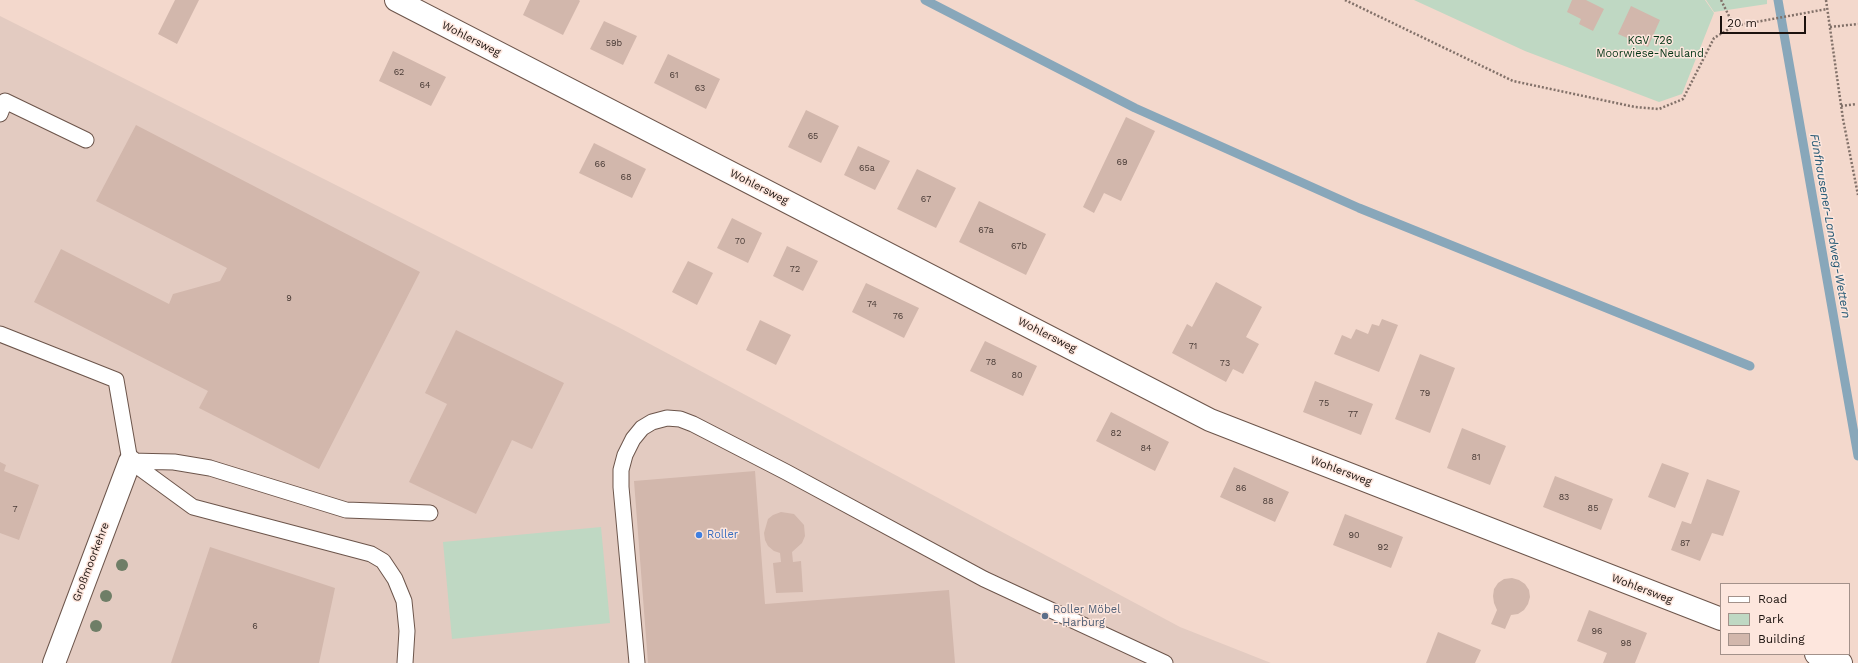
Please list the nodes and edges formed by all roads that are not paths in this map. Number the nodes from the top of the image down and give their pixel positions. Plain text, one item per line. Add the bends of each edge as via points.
1 (396, 0) edge
2 (0, 114) edge
3 (86, 140) dead end
4 (0, 334) edge
5 (130, 461) junction
6 (430, 512) dead end
7 (1720, 619) edge
8 (1819, 655) edge
9 (54, 663) edge
10 (405, 663) edge
11 (637, 663) edge
12 (1165, 663) edge
13 (1841, 663) edge

1 - 7 street, Wohlersweg via 1210,420
2 - 3 lane via 5,101
4 - 5 lane via 116,380
5 - 6 lane via 174,462 210,468 346,510
5 - 9 street, Großmoorkehre
5 - 10 lane via 193,507 371,554 383,562 395,579 404,601 407,631
8 - 13 street
11 - 12 lane via 620,487 621,470 625,455 642,428 667,418 693,424 984,579

